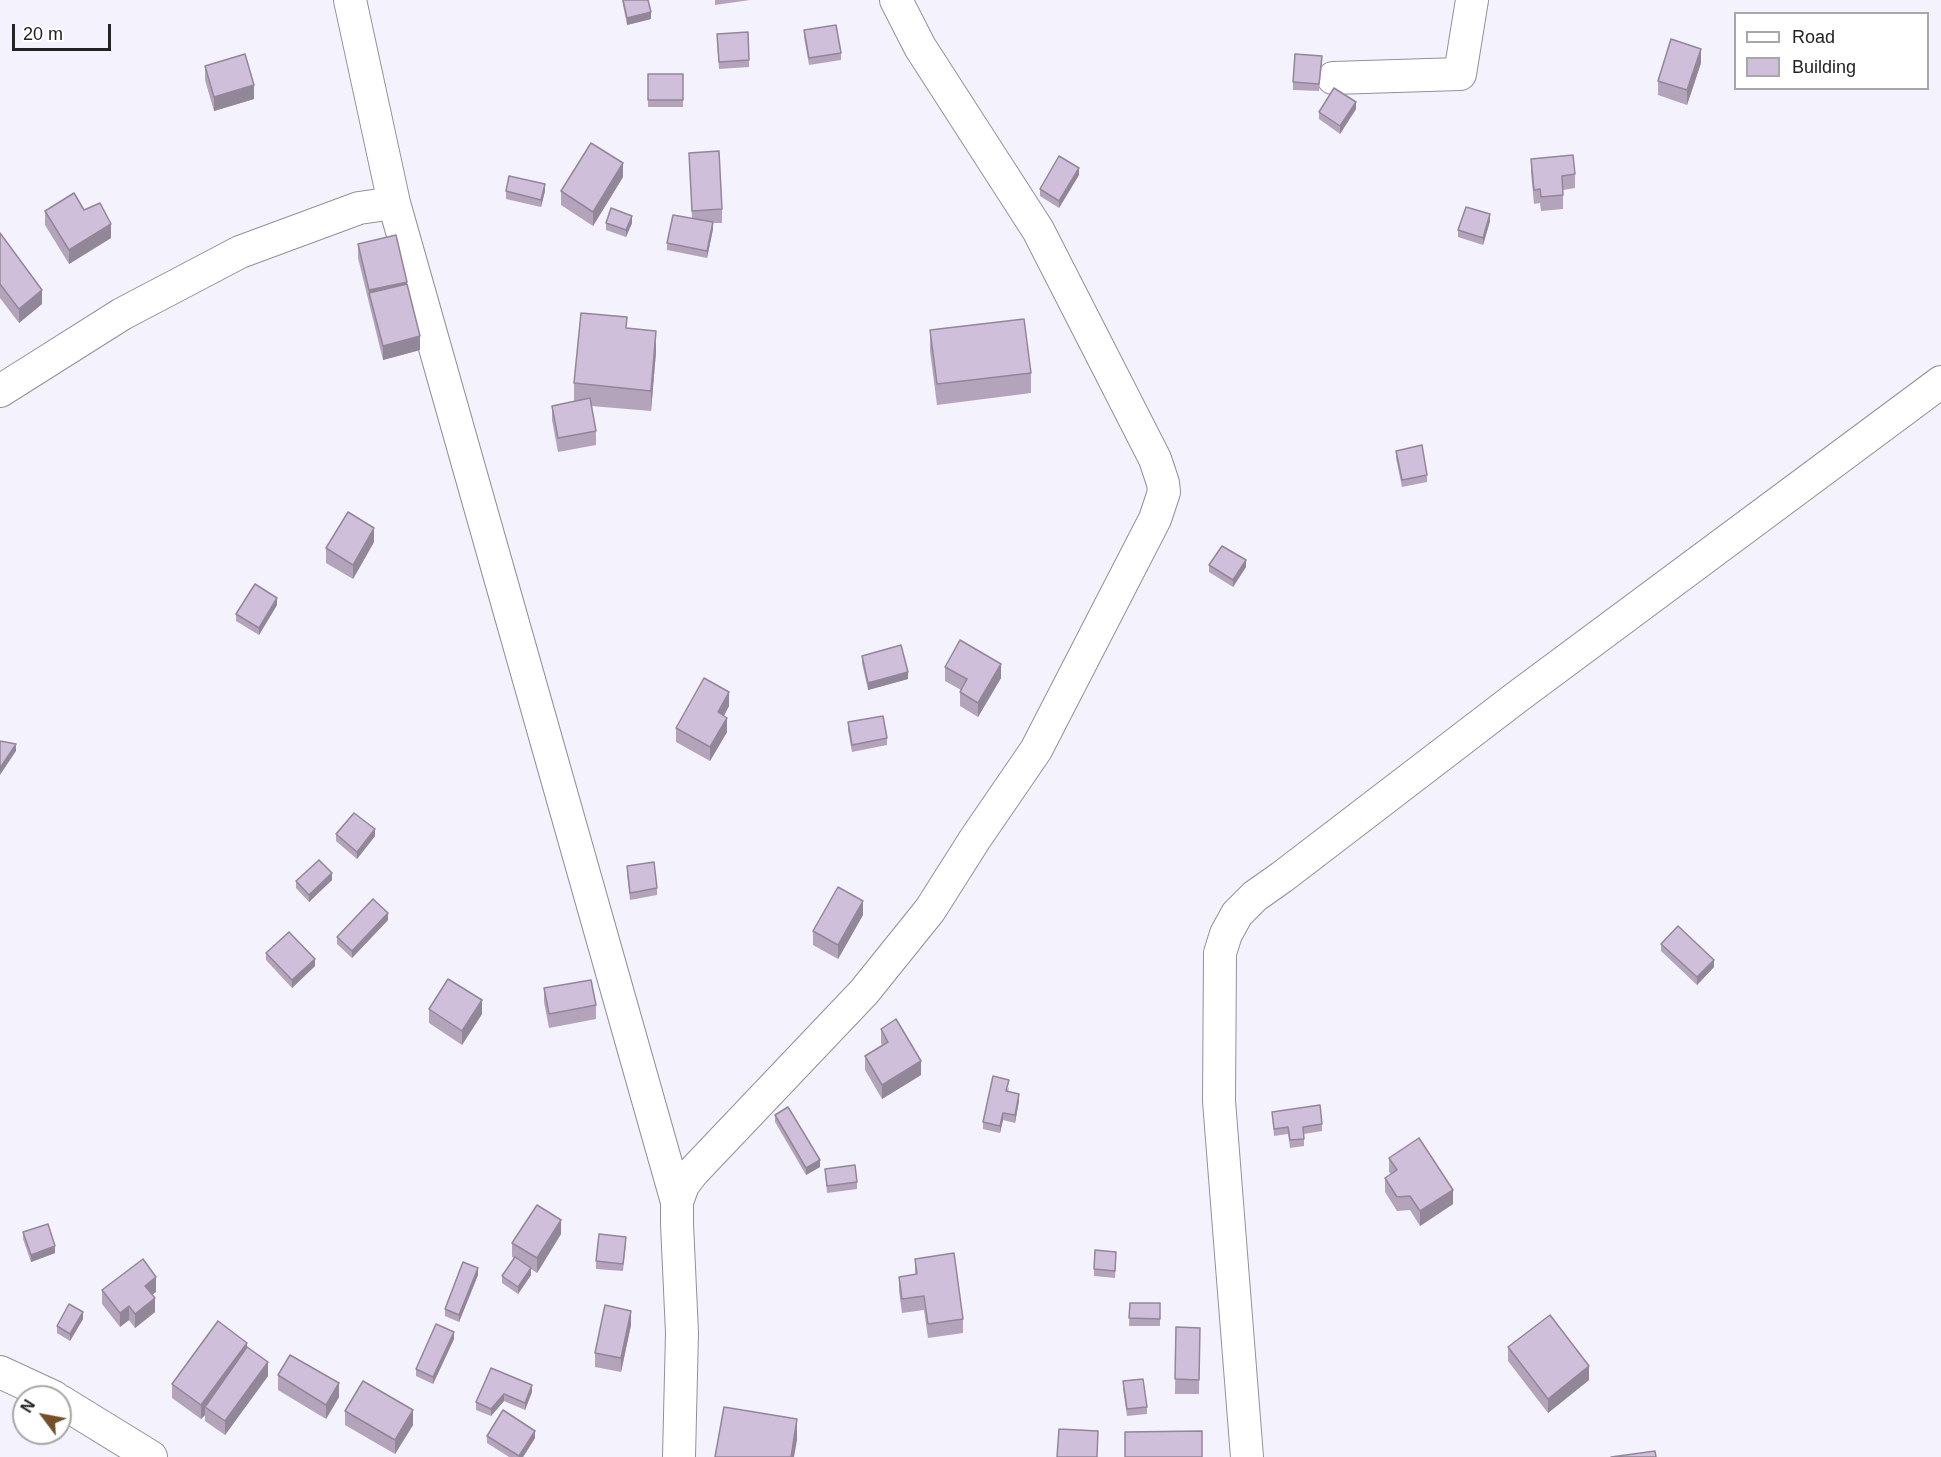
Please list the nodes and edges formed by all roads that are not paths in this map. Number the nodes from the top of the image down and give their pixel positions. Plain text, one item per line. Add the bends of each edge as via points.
1 (350, 0) edge
2 (896, 0) edge
3 (1472, 0) edge
4 (1333, 78) dead end
5 (394, 203) junction
6 (1941, 382) edge
7 (0, 391) edge
8 (677, 1202) junction
9 (0, 1372) edge
10 (28, 1385) edge
11 (72, 1408) edge
12 (151, 1457) edge
13 (679, 1457) edge
14 (1247, 1457) edge

1 - 5 street
2 - 8 street via 920,47 1038,230 1155,459 1164,492 1155,519 1036,750 930,910 864,992 693,1172
3 - 4 street via 1460,74
5 - 7 street via 359,208 240,252 122,314
5 - 8 street
6 - 14 street via 1517,697 1255,896 1237,914 1220,953 1219,1101
8 - 13 street via 682,1333
9 - 10 street
11 - 12 street

